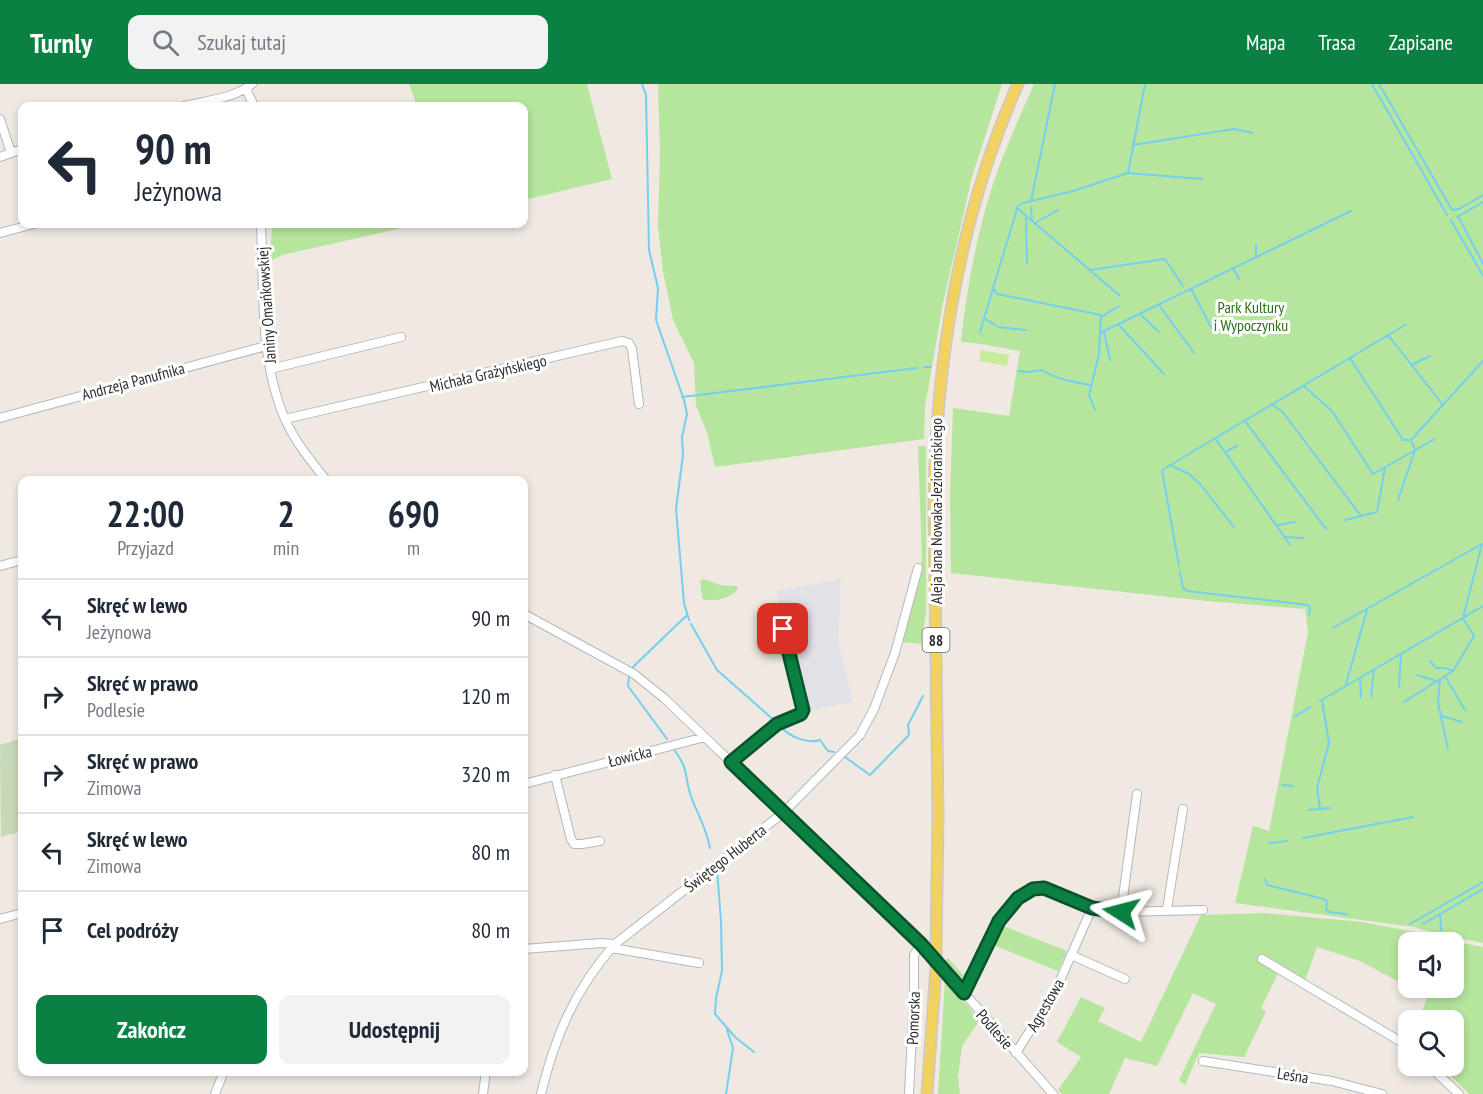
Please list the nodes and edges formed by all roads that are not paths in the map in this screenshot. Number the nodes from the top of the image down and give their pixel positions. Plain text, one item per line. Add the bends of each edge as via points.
1 (1018, 84) edge
2 (249, 86) edge
3 (197, 102) edge
4 (253, 102) edge
5 (0, 119) edge
6 (18, 150) edge
7 (11, 153) junction
8 (0, 157) edge
9 (19, 228) edge
10 (261, 228) edge
11 (0, 233) edge
12 (401, 337) dead end
13 (266, 346) junction
14 (270, 369) junction
15 (639, 404) dead end
16 (0, 418) edge
17 (285, 419) junction
18 (323, 476) edge
19 (18, 561) edge
20 (0, 567) edge
21 (918, 568) dead end
22 (779, 612) dead end
23 (528, 616) edge
24 (705, 737) junction
25 (731, 762) junction
26 (555, 775) junction
27 (528, 783) edge
28 (1137, 794) dead end
29 (1183, 809) dead end
30 (783, 813) junction
31 (600, 841) dead end
32 (1092, 908) junction
33 (1167, 909) junction
34 (1203, 910) dead end
35 (1121, 912) junction
36 (18, 914) edge
37 (0, 919) edge
38 (921, 944) junction
39 (614, 946) junction
40 (528, 948) edge
41 (1071, 955) junction
42 (1262, 959) dead end
43 (699, 963) dead end
44 (1125, 979) dead end
45 (964, 993) junction
46 (1398, 1040) edge
47 (1016, 1053) junction
48 (1203, 1061) dead end
49 (222, 1076) edge
50 (485, 1076) edge
51 (1440, 1076) edge
52 (215, 1094) edge
53 (483, 1094) edge
54 (541, 1094) edge
55 (909, 1094) edge
56 (927, 1094) edge
57 (1053, 1094) edge
58 (1382, 1094) edge
59 (1459, 1094) edge

1 - 56 main road, Aleja Jana Nowaka-Jeziorańskiego / 88, bridge via 996,138 964,243 949,313 938,404 934,502 936,968
2 - 3 street
2 - 4 street
5 - 7 street
6 - 7 street
7 - 8 street
9 - 11 street
10 - 13 street, Janiny Omańkowskiej
12 - 14 street
13 - 14 street, Janiny Omańkowskiej
13 - 16 street, Andrzeja Panufnika
14 - 17 street, Janiny Omańkowskiej
15 - 17 street, Michała Grażyńskiego via 632,349 629,343 622,342
17 - 18 street, Janiny Omańkowskiej
19 - 20 street
21 - 30 street, Świętego Huberta via 895,653 868,722 860,735
22 - 25 street via 803,710 764,733
23 - 24 street via 634,674
24 - 25 street
24 - 26 street, Łowicka
25 - 30 street, Podlesie
26 - 27 street, Łowicka
26 - 31 street via 571,839 582,844
28 - 35 street
29 - 33 street
30 - 38 street, Podlesie
30 - 39 street, Świętego Huberta
32 - 35 street
32 - 41 street, Agrestowa
32 - 45 street via 1044,888 1033,889 1018,898 999,921
33 - 34 street
33 - 35 street
36 - 37 street
38 - 45 street, Podlesie
38 - 55 street, Pomorska via 914,955
39 - 40 street via 601,943
39 - 43 street
39 - 54 street, Świętego Huberta via 566,1016
41 - 44 street
41 - 47 street, Agrestowa via 1058,985
42 - 46 street
45 - 47 street, Podlesie
47 - 57 street, Podlesie
48 - 58 street, Leśna via 1332,1081
49 - 52 street
50 - 53 street
51 - 59 street

